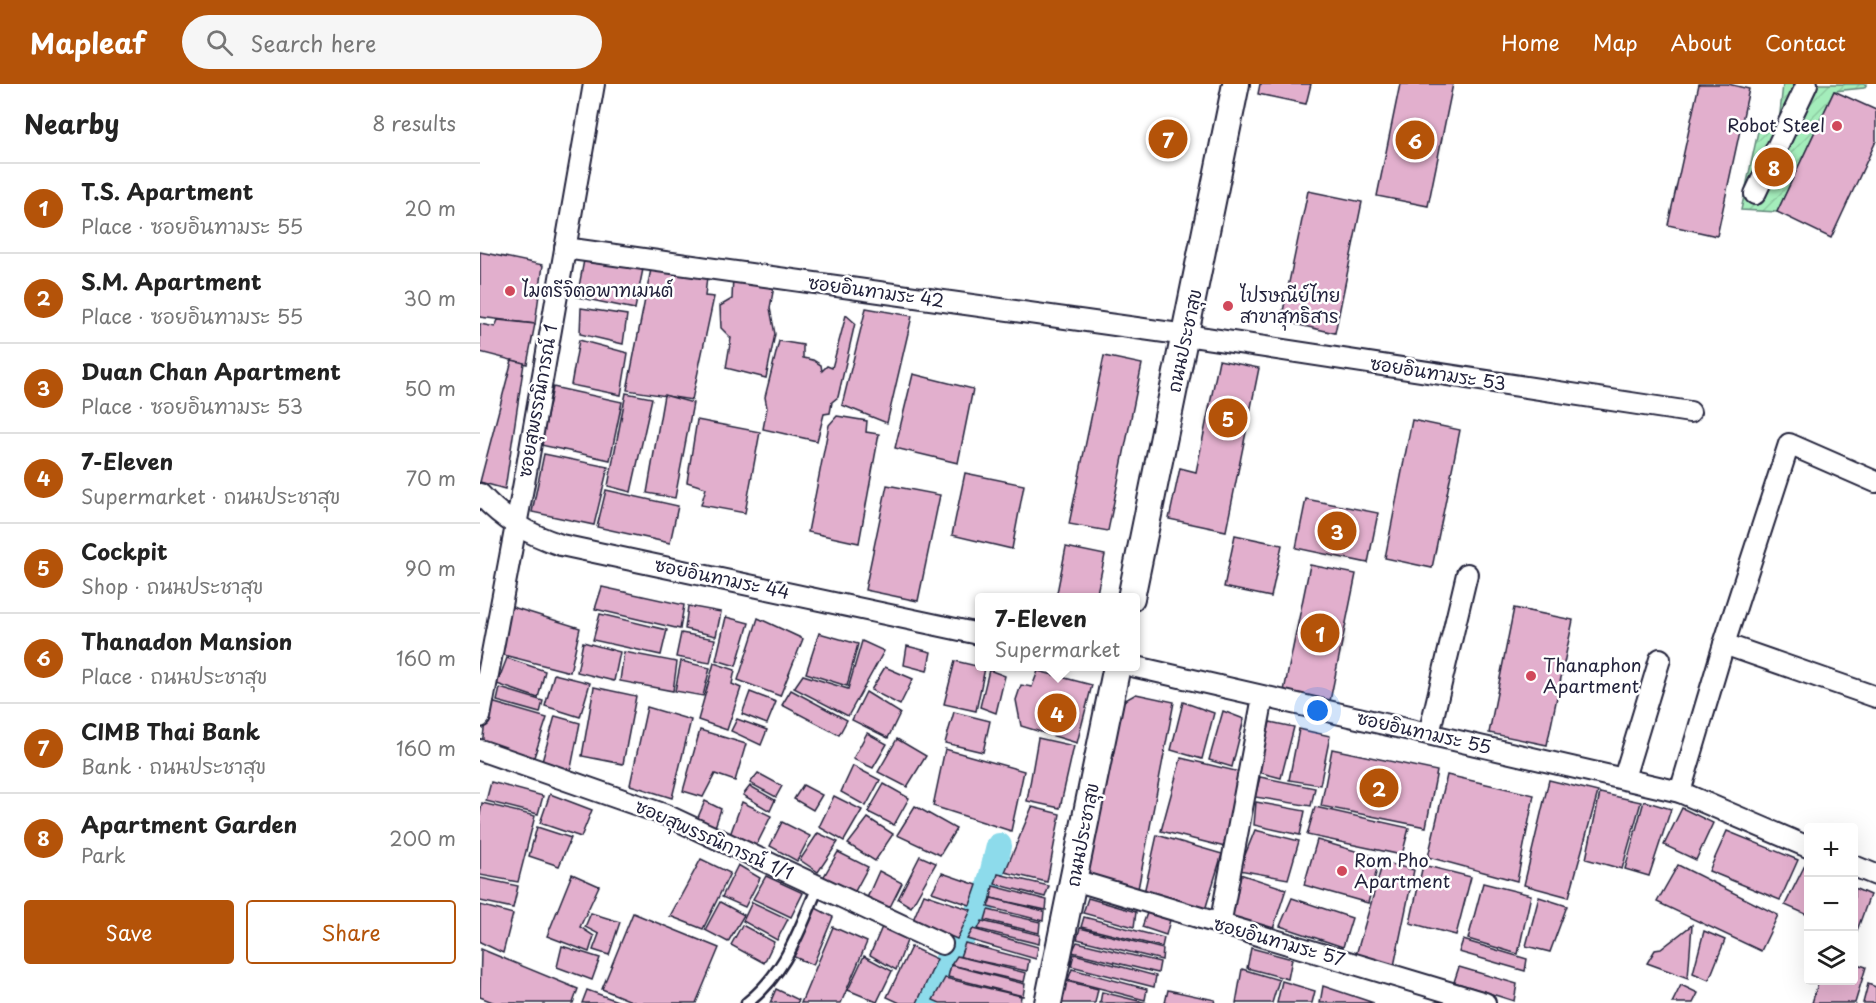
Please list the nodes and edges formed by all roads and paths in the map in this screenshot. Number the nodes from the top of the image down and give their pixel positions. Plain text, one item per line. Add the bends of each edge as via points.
1 (594, 84) edge
2 (1236, 84) edge
3 (1807, 84) edge
4 (1755, 194) dead end
5 (566, 248) junction
6 (1186, 335) junction
7 (1690, 412) dead end
8 (1876, 482) edge
9 (480, 494) edge
10 (514, 526) junction
11 (1467, 574) dead end
12 (1132, 593) edge
13 (975, 633) edge
14 (1724, 644) junction
15 (1660, 659) dead end
16 (1140, 668) edge
17 (1116, 671) edge
18 (1263, 697) junction
19 (1876, 698) edge
20 (480, 717) edge
21 (1429, 734) junction
22 (480, 750) edge
23 (1624, 778) junction
24 (1680, 792) junction
25 (1804, 845) edge
26 (1858, 868) edge
27 (1876, 875) edge
28 (1074, 880) junction
29 (818, 887) junction
30 (1220, 925) junction
31 (942, 944) dead end
32 (747, 1003) edge
33 (1048, 1003) edge
34 (1485, 1003) edge

1 - 5 street, ซอยสุพรรณิการณ์ 1
2 - 6 street, ถนนประชาสุข
3 - 4 street
5 - 6 street, ซอยอินทามระ 42
5 - 10 street, ซอยสุพรรณิการณ์ 1
6 - 7 street, ซอยอินทามระ 53
6 - 12 street, ถนนประชาสุข
8 - 14 street via 1789,444
9 - 10 street, ซอยอินทามระ 44
10 - 13 street, ซอยอินทามระ 44 via 561,544
10 - 20 street, ซอยสุพรรณิการณ์ 1
11 - 21 street
14 - 19 street
14 - 24 street
15 - 23 street
16 - 18 street, ซอยอินทามระ 55
17 - 28 street, ถนนประชาสุข
18 - 21 street, ซอยอินทามระ 55
18 - 30 street
21 - 23 street, ซอยอินทามระ 55
22 - 29 street, ซอยสุพรรณิการณ์ 1/1 via 666,815
23 - 24 street, ซอยอินทามระ 55
24 - 25 street, ซอยอินทามระ 55
26 - 27 street
28 - 30 street, ซอยอินทามระ 57
28 - 33 street, ถนนประชาสุข
29 - 31 street, ซอยสุพรรณิการณ์ 1/1
29 - 32 lane via 783,966 765,989
30 - 34 street, ซอยอินทามระ 57

